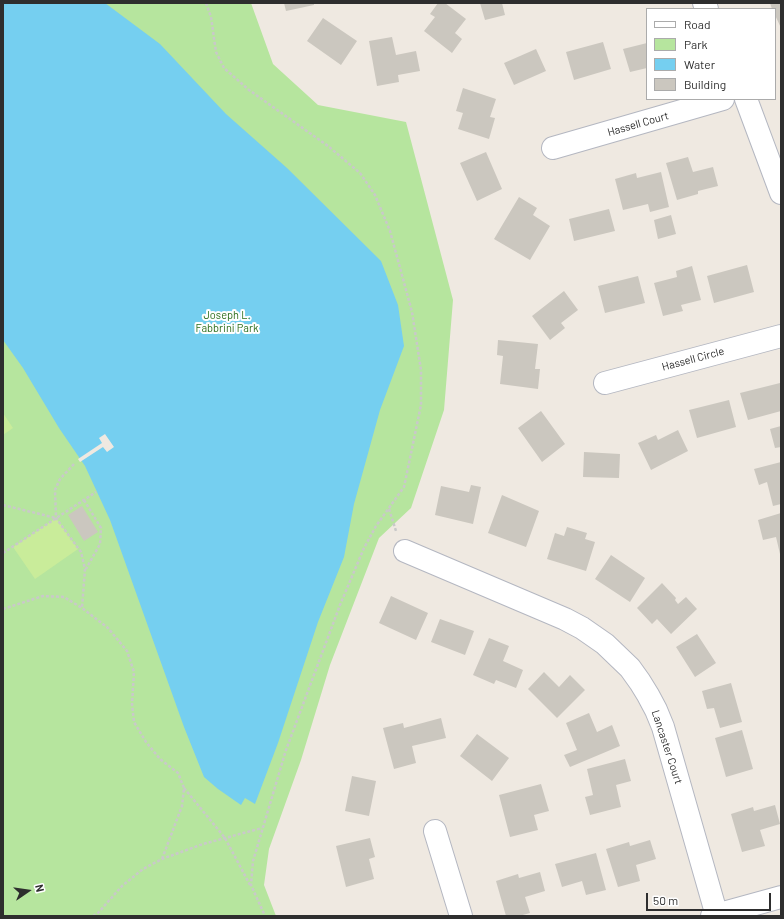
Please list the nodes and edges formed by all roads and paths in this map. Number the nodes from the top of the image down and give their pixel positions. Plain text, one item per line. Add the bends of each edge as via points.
1 (206, 3) edge
2 (720, 100) edge
3 (746, 100) edge
4 (553, 148) dead end
5 (781, 193) edge
6 (781, 336) edge
7 (605, 383) dead end
8 (74, 464) dead end
9 (96, 492) dead end
10 (84, 500) junction
11 (3, 505) edge
12 (389, 509) junction
13 (56, 518) junction
14 (396, 530) dead end
15 (405, 551) dead end
16 (3, 553) edge
17 (85, 569) junction
18 (82, 608) junction
19 (3, 609) edge
20 (184, 788) junction
21 (262, 828) junction
22 (436, 831) dead end
23 (225, 838) junction
24 (162, 859) junction
25 (251, 886) junction
26 (781, 897) edge
27 (715, 915) edge
28 (94, 916) edge
29 (265, 916) edge
30 (461, 916) edge

1 - 12 path via 211,17 216,52 224,68 249,90 328,146 360,173 375,195 390,230 412,312 421,370 421,405 404,487
2 - 4 street, Hassell Court
3 - 5 street
6 - 7 street, Hassell Circle
8 - 13 path via 60,478 55,490
9 - 10 path
10 - 13 path
10 - 17 path via 101,528 100,544
11 - 13 path
12 - 14 path
12 - 21 path via 364,548 340,605 286,750
13 - 16 path
13 - 17 path via 81,552
15 - 27 street, Lancaster Court via 576,624 606,644 630,668 656,710 663,727
17 - 18 path
18 - 19 path via 64,597 43,596
18 - 20 path via 108,628 127,651 134,672 134,722 160,759 178,773
20 - 23 path
20 - 24 path via 182,806
21 - 23 path
21 - 25 path via 252,861
22 - 30 street
23 - 24 path
23 - 25 path
24 - 28 path via 143,869 122,886
25 - 29 path
26 - 27 street

